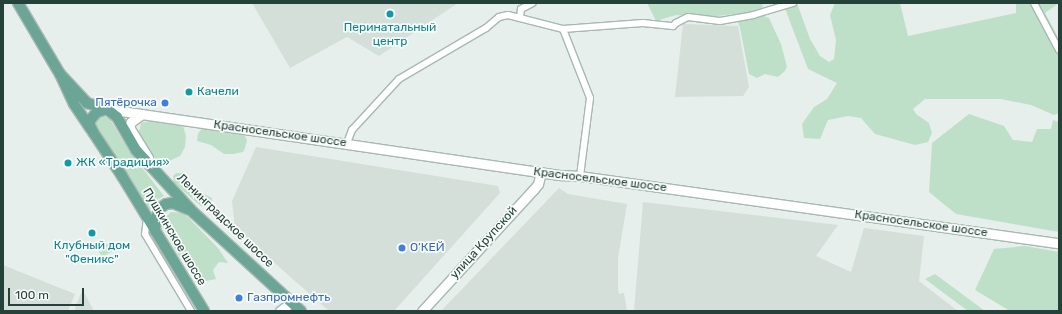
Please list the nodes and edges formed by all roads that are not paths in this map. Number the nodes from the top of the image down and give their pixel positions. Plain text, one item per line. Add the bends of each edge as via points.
1 (18, 3) edge
2 (533, 3) edge
3 (793, 3) edge
4 (1034, 3) edge
5 (520, 16) junction
6 (563, 29) junction
7 (1059, 50) edge
8 (60, 74) junction
9 (106, 109) junction
10 (142, 114) junction
11 (94, 134) junction
12 (347, 143) junction
13 (541, 172) junction
14 (159, 175) junction
15 (580, 176) junction
16 (194, 213) junction
17 (147, 218) junction
18 (155, 231) junction
19 (1059, 243) edge
20 (292, 302) junction
21 (191, 311) edge
22 (204, 311) edge
23 (280, 311) edge
24 (301, 311) edge
25 (422, 311) edge

1 - 8 main road
2 - 5 street via 521,9
3 - 6 street via 753,15 720,20 688,18 673,26 643,24
4 - 7 street
5 - 6 street
5 - 12 street via 499,17 486,28 399,79 352,130
6 - 15 street via 590,98
8 - 9 main road via 87,103
8 - 11 main road, Пушкинское шоссе via 74,104
9 - 10 main road, Красносельское шоссе
9 - 11 main road via 97,112 91,119
9 - 14 main road, Ленинградское шоссе via 117,117 136,150
10 - 12 main road, Красносельское шоссе
10 - 14 main road via 131,122 129,128
11 - 17 main road, Пушкинское шоссе
12 - 13 main road, Красносельское шоссе
13 - 15 main road, Красносельское шоссе
13 - 25 main road, улица Крупской via 538,184 533,190
14 - 16 main road, Ленинградское шоссе
15 - 19 main road, Красносельское шоссе
16 - 18 main road via 173,203 166,204 160,208
16 - 20 main road, Ленинградское шоссе
17 - 18 main road, Пушкинское шоссе
17 - 21 street via 145,234
18 - 22 main road, Пушкинское шоссе
20 - 23 main road
20 - 24 main road, Ленинградское шоссе

